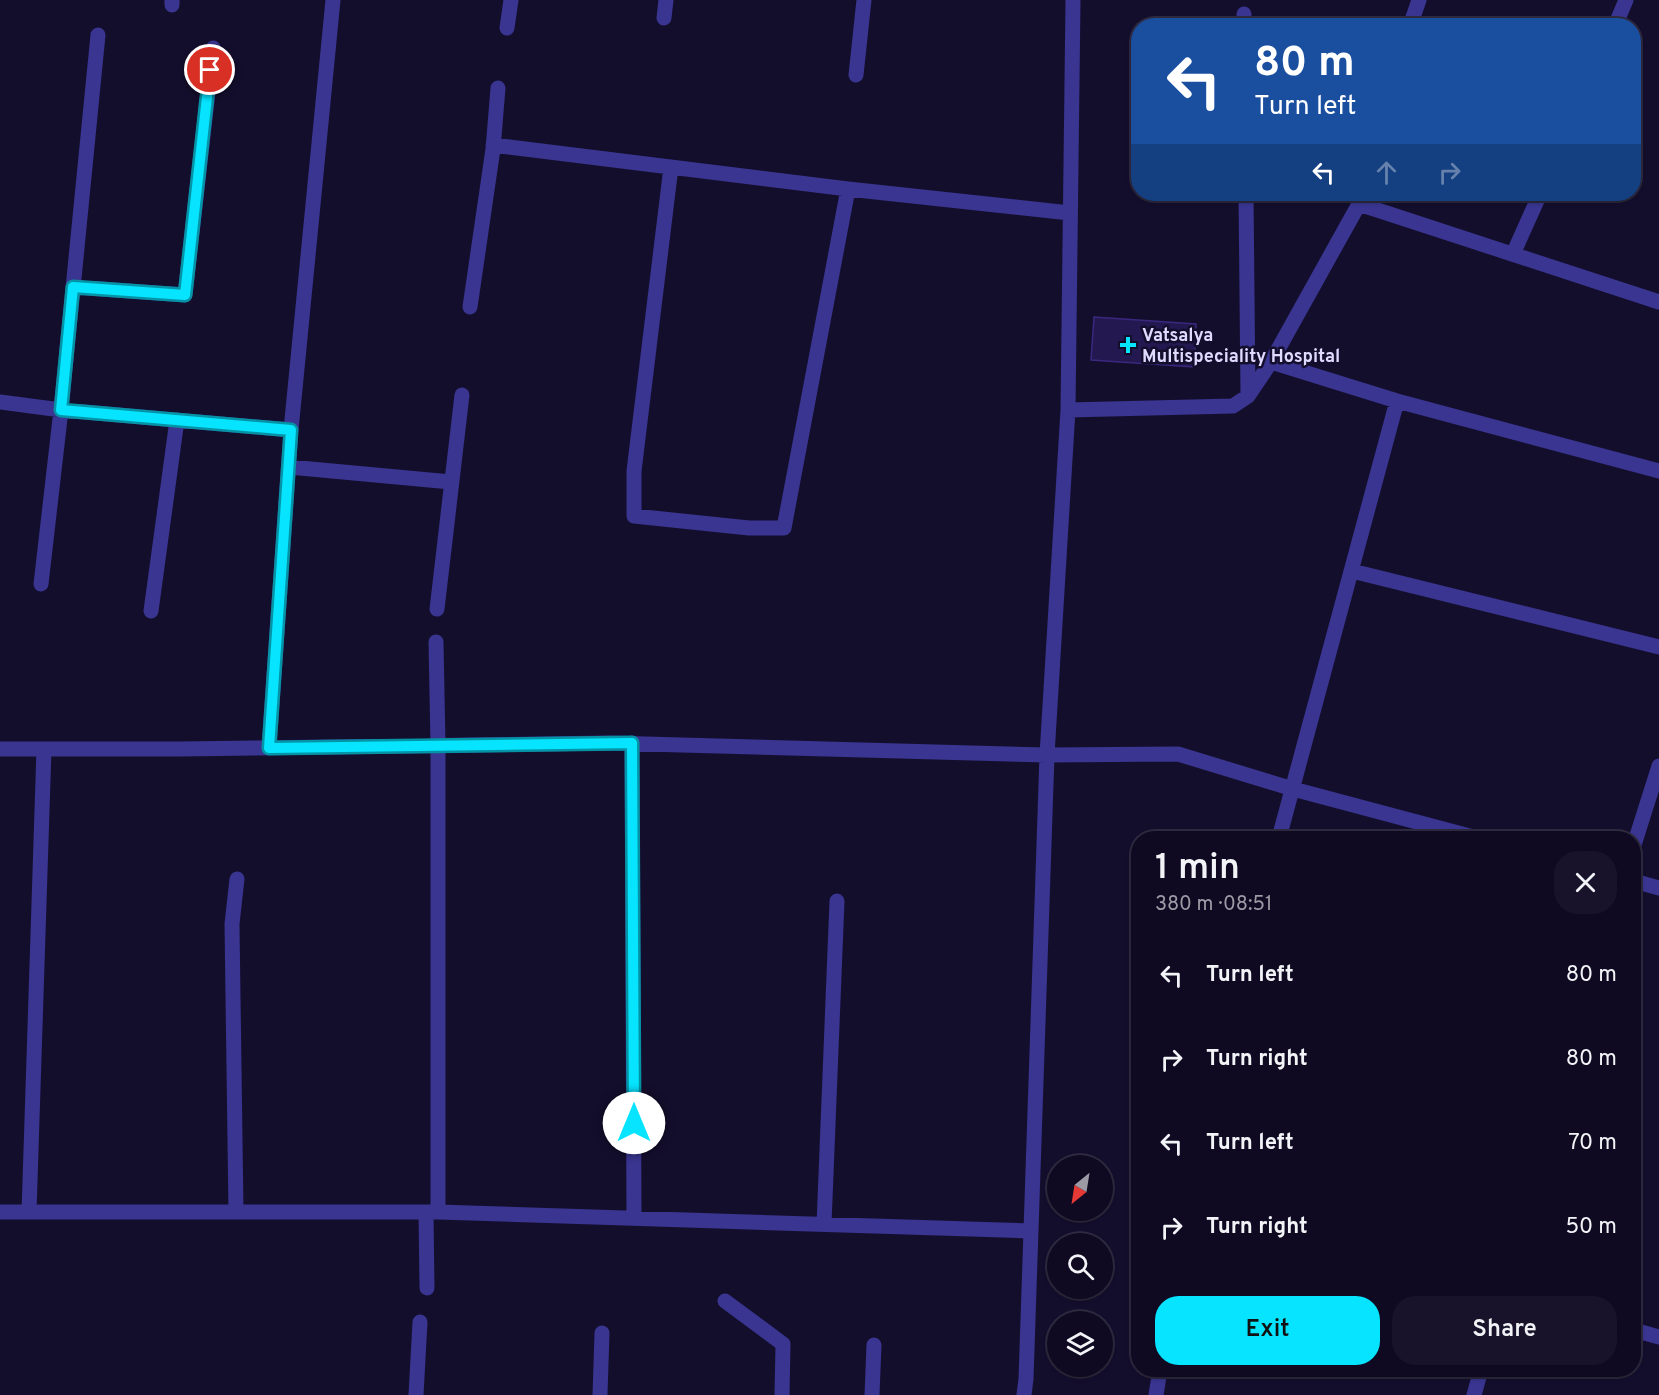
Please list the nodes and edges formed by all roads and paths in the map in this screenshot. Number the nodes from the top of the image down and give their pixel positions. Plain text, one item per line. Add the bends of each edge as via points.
1 (333, 0) edge
2 (511, 0) edge
3 (666, 0) edge
4 (864, 0) edge
5 (1073, 0) edge
6 (1419, 0) edge
7 (1626, 0) edge
8 (664, 18) dead end
9 (1413, 18) edge
10 (1618, 18) edge
11 (507, 27) dead end
12 (98, 35) dead end
13 (213, 48) dead end
14 (856, 75) dead end
15 (498, 88) dead end
16 (493, 145) junction
17 (671, 167) junction
18 (848, 189) junction
19 (1246, 201) edge
20 (1357, 201) edge
21 (1364, 201) edge
22 (1537, 201) edge
23 (1070, 213) junction
24 (1513, 254) junction
25 (73, 287) junction
26 (1659, 302) edge
27 (470, 307) dead end
28 (1271, 362) junction
29 (462, 395) dead end
30 (1248, 396) junction
31 (1397, 401) junction
32 (0, 402) edge
33 (61, 410) junction
34 (1068, 410) junction
35 (177, 420) junction
36 (291, 430) junction
37 (289, 467) junction
38 (1659, 471) edge
39 (451, 482) junction
40 (1352, 571) junction
41 (41, 584) dead end
42 (436, 609) dead end
43 (151, 611) dead end
44 (436, 642) dead end
45 (1659, 647) edge
46 (632, 743) junction
47 (438, 745) junction
48 (269, 748) junction
49 (0, 749) edge
50 (44, 749) junction
51 (1047, 755) junction
52 (1659, 766) edge
53 (1293, 789) junction
54 (1281, 831) edge
55 (1451, 831) edge
56 (1638, 831) edge
57 (237, 879) dead end
58 (1641, 882) edge
59 (1659, 888) edge
60 (837, 901) dead end
61 (0, 1212) edge
62 (29, 1212) junction
63 (236, 1212) junction
64 (432, 1212) junction
65 (634, 1218) junction
66 (824, 1224) junction
67 (1031, 1231) junction
68 (427, 1288) dead end
69 (725, 1301) dead end
70 (420, 1322) dead end
71 (1641, 1332) edge
72 (602, 1333) dead end
73 (1659, 1336) edge
74 (874, 1345) dead end
75 (1159, 1377) edge
76 (1479, 1377) edge
77 (416, 1395) edge
78 (600, 1395) edge
79 (782, 1395) edge
80 (872, 1395) edge
81 (1024, 1395) edge
82 (1156, 1395) edge
83 (1474, 1395) edge

1 - 36 street
2 - 11 street
3 - 8 street
4 - 14 street
5 - 23 street
6 - 9 street
7 - 10 street
12 - 25 street
13 - 25 street via 185,295
15 - 16 street
16 - 17 street
16 - 27 street
17 - 18 street
17 - 18 street via 634,471 634,516 784,528
18 - 23 street
19 - 30 street
20 - 28 street
21 - 24 street
22 - 24 street
23 - 34 street
24 - 26 street
25 - 33 street
28 - 30 street
28 - 31 street
29 - 39 street
30 - 34 street via 1233,406
31 - 38 street
31 - 40 street
32 - 33 street
33 - 35 street
33 - 41 street
34 - 51 street
35 - 36 street
35 - 43 street
36 - 37 street
37 - 39 street
37 - 48 street
39 - 42 street
40 - 45 street
40 - 53 street
44 - 47 street
46 - 47 street
46 - 51 street
46 - 65 street
47 - 48 street
47 - 64 street
48 - 50 street
49 - 50 street
50 - 62 street
51 - 53 street via 1178,754
51 - 67 street
52 - 56 street
53 - 54 street
53 - 55 street
57 - 63 street via 232,924
58 - 59 street
60 - 66 street
61 - 62 street
62 - 63 street
63 - 64 street
64 - 65 street
64 - 68 street
65 - 66 street
66 - 67 street
67 - 81 street
69 - 79 street via 783,1344
70 - 77 street
71 - 73 street
72 - 78 street
74 - 80 street
75 - 82 street
76 - 83 street

